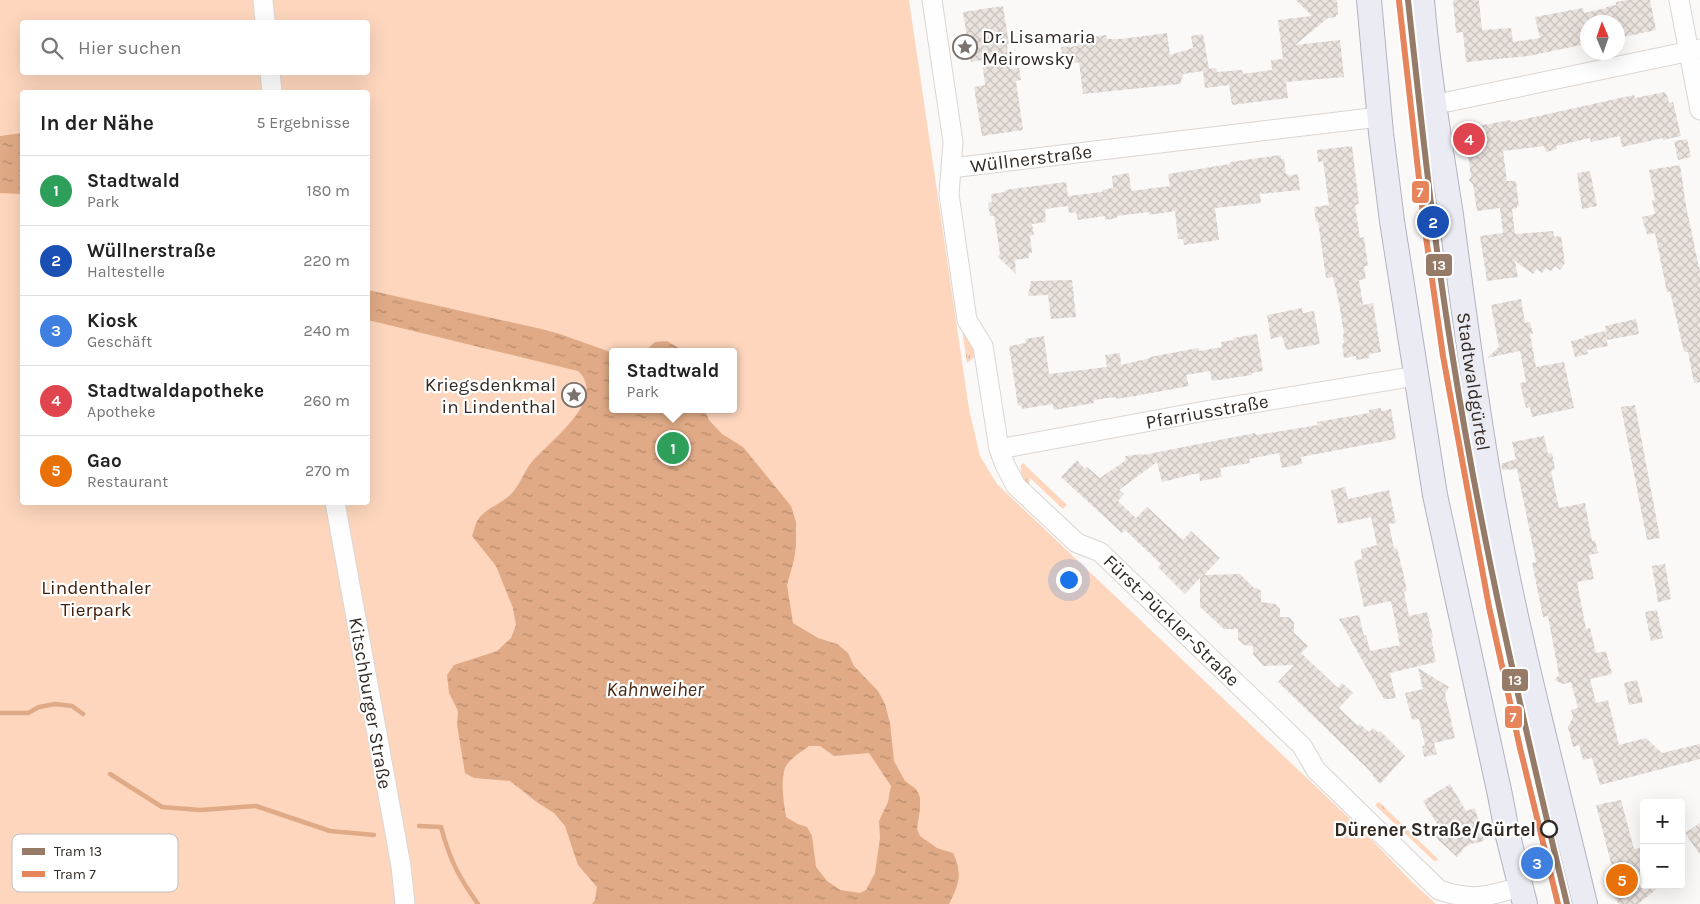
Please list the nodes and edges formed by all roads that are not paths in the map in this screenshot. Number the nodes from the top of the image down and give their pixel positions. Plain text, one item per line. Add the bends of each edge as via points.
1 (263, 0) edge
2 (932, 0) edge
3 (1369, 0) edge
4 (1422, 0) edge
5 (1679, 0) edge
6 (265, 20) edge
7 (1694, 50) edge
8 (270, 75) edge
9 (272, 90) edge
10 (1434, 103) junction
11 (1700, 110) edge
12 (1379, 117) junction
13 (951, 168) junction
14 (1416, 376) junction
15 (999, 449) junction
16 (336, 505) edge
17 (1523, 895) edge
18 (405, 904) edge
19 (1585, 904) edge

1 - 6 street
2 - 13 street, Fürst-Pückler-Straße via 953,142
3 - 12 main road
4 - 10 main road, Stadtwaldgürtel
5 - 7 street
7 - 10 street
7 - 11 street
8 - 9 street
10 - 19 main road, Stadtwaldgürtel via 1491,490 1514,605
12 - 13 street, Wüllnerstraße
12 - 14 main road
13 - 15 street, Fürst-Pückler-Straße via 949,194 967,320 983,346
14 - 15 street, Pfarriusstraße
14 - 17 main road via 1435,495
15 - 17 street, Fürst-Pückler-Straße via 1016,486 1077,543 1100,552 1248,693 1302,746 1316,770 1439,890 1460,897
16 - 18 street, Kitschburger Straße via 401,866

